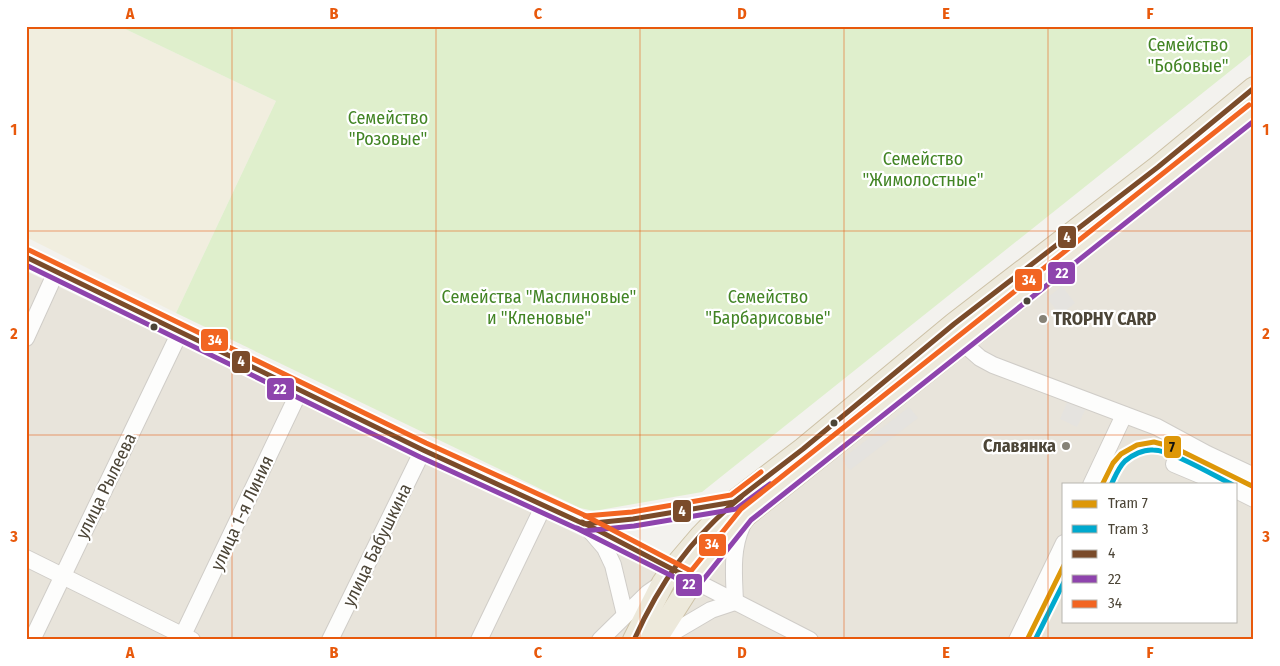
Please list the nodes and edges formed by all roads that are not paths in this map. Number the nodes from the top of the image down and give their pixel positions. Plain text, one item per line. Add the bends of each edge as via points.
1 (1254, 88) edge
2 (1254, 111) edge
3 (26, 257) edge
4 (56, 272) junction
5 (180, 332) junction
6 (26, 338) edge
7 (963, 343) junction
8 (300, 390) junction
9 (1124, 415) junction
10 (423, 450) junction
11 (1174, 464) dead end
12 (1254, 476) edge
13 (1092, 483) edge
14 (1219, 483) edge
15 (1238, 491) edge
16 (1254, 498) edge
17 (544, 505) junction
18 (740, 509) junction
19 (584, 524) junction
20 (1062, 547) edge
21 (26, 558) edge
22 (63, 575) junction
23 (667, 576) junction
24 (693, 580) junction
25 (734, 602) junction
26 (625, 615) junction
27 (188, 638) edge
28 (32, 640) edge
29 (330, 640) edge
30 (479, 640) edge
31 (600, 640) edge
32 (634, 640) edge
33 (655, 640) edge
34 (660, 640) edge
35 (810, 640) edge
36 (1017, 640) edge

1 - 18 highway via 1158,167 961,319 803,449
2 - 7 highway
3 - 4 main road
4 - 5 main road
4 - 6 street
5 - 8 main road
5 - 22 street, улица Рылеева
7 - 9 street via 993,365
7 - 18 highway
8 - 10 main road
8 - 27 street, улица 1-я Линия
9 - 12 street via 1157,427
9 - 13 street
10 - 17 main road
10 - 29 street, улица Бабушкина
11 - 14 street
15 - 16 street
17 - 19 main road
17 - 30 street
18 - 19 main road
18 - 23 highway via 701,536
18 - 24 highway
18 - 25 street
19 - 23 main road
19 - 26 street via 605,548 613,565
20 - 36 street
21 - 22 street, улица 1-я Линия
22 - 27 street, улица 1-я Линия
22 - 28 street, улица Рылеева
23 - 24 main road
23 - 26 street
23 - 32 highway
24 - 25 street
24 - 33 highway
25 - 34 street via 712,610
25 - 35 street
26 - 31 street

